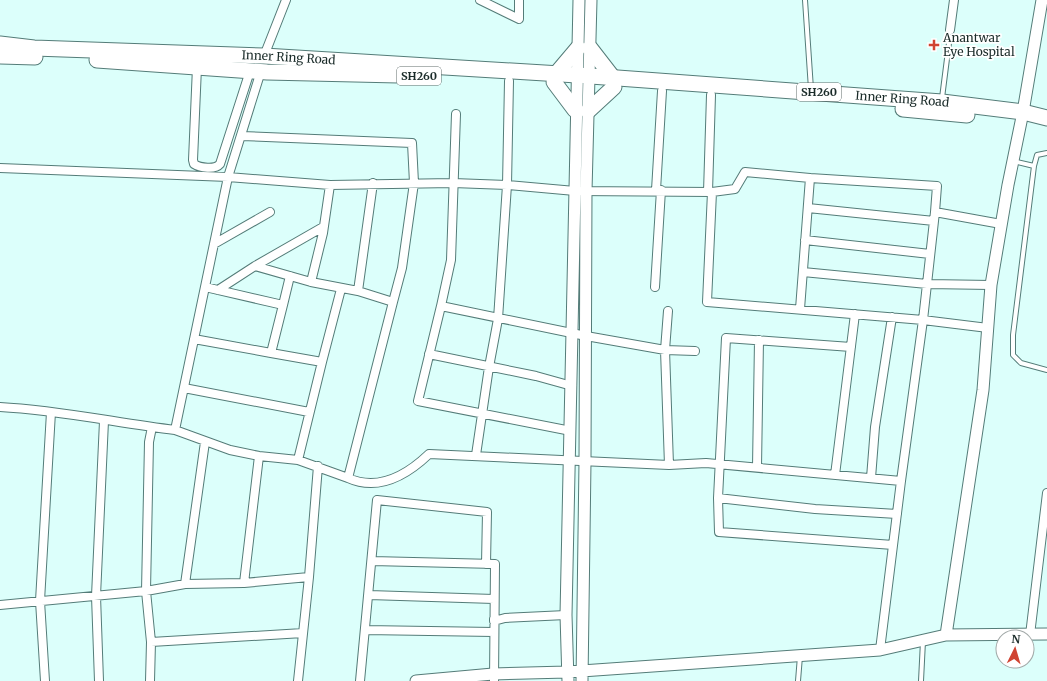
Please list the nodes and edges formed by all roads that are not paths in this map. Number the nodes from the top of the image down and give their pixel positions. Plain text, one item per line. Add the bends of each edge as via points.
1 (286, 0) edge
2 (480, 0) edge
3 (519, 0) edge
4 (579, 0) edge
5 (591, 0) edge
6 (805, 0) edge
7 (954, 0) edge
8 (1042, 0) edge
9 (950, 30) dead end
10 (949, 43) dead end
11 (0, 44) edge
12 (584, 48) junction
13 (0, 56) edge
14 (258, 66) junction
15 (197, 67) junction
16 (555, 78) junction
17 (583, 80) junction
18 (509, 81) junction
19 (614, 83) junction
20 (662, 91) junction
21 (811, 92) junction
22 (711, 95) junction
23 (942, 102) junction
24 (582, 110) junction
25 (456, 114) dead end
26 (1023, 116) junction
27 (1047, 118) edge
28 (1047, 124) edge
29 (241, 136) junction
30 (1047, 153) edge
31 (1013, 160) junction
32 (1034, 166) junction
33 (0, 168) edge
34 (228, 177) junction
35 (810, 178) junction
36 (373, 183) junction
37 (414, 183) junction
38 (453, 183) junction
39 (330, 185) junction
40 (507, 185) junction
41 (658, 190) junction
42 (581, 191) junction
43 (710, 192) junction
44 (808, 208) junction
45 (270, 212) dead end
46 (935, 212) junction
47 (934, 221) junction
48 (1001, 224) junction
49 (323, 227) junction
50 (805, 240) junction
51 (214, 244) junction
52 (930, 254) junction
53 (254, 266) junction
54 (803, 272) junction
55 (290, 276) junction
56 (311, 282) junction
57 (927, 284) junction
58 (991, 285) junction
59 (205, 287) junction
60 (655, 287) dead end
61 (341, 289) junction
62 (218, 290) junction
63 (358, 292) junction
64 (393, 302) junction
65 (282, 305) junction
66 (441, 306) junction
67 (800, 310) junction
68 (668, 311) dead end
69 (855, 314) junction
70 (892, 317) junction
71 (498, 319) junction
72 (923, 320) junction
73 (988, 328) junction
74 (572, 334) junction
75 (586, 336) junction
76 (194, 339) junction
77 (760, 340) junction
78 (851, 347) junction
79 (666, 350) junction
80 (695, 351) dead end
81 (271, 353) junction
82 (429, 354) junction
83 (322, 362) junction
84 (489, 366) junction
85 (1047, 370) edge
86 (572, 386) junction
87 (184, 388) junction
88 (0, 407) edge
89 (51, 412) junction
90 (309, 412) junction
91 (482, 414) junction
92 (104, 421) junction
93 (152, 427) junction
94 (175, 430) junction
95 (571, 431) junction
96 (205, 442) junction
97 (476, 455) junction
98 (259, 456) junction
99 (298, 460) junction
100 (570, 461) junction
101 (585, 462) junction
102 (720, 464) junction
103 (669, 465) junction
104 (318, 466) junction
105 (757, 468) junction
106 (835, 475) junction
107 (348, 478) junction
108 (871, 478) junction
109 (901, 482) junction
110 (1047, 493) edge
111 (718, 498) junction
112 (897, 514) junction
113 (893, 545) junction
114 (372, 561) junction
115 (486, 564) junction
116 (309, 577) junction
117 (244, 583) junction
118 (185, 584) junction
119 (146, 591) junction
120 (369, 595) junction
121 (96, 596) junction
122 (494, 599) junction
123 (40, 601) junction
124 (0, 605) edge
125 (566, 615) junction
126 (494, 619) junction
127 (1031, 629) edge
128 (365, 630) junction
129 (494, 632) junction
130 (303, 633) junction
131 (995, 634) edge
132 (1035, 634) edge
133 (1047, 634) edge
134 (946, 635) junction
135 (923, 641) junction
136 (151, 642) junction
137 (880, 650) junction
138 (800, 656) junction
139 (582, 676) edge
140 (493, 677) edge
141 (568, 677) edge
142 (448, 680) edge
143 (45, 681) edge
144 (99, 681) edge
145 (150, 681) edge
146 (298, 681) edge
147 (360, 681) edge
148 (416, 681) edge
149 (798, 681) edge
150 (921, 681) edge

1 - 14 street
2 - 3 street via 519,19
4 - 12 street
5 - 12 street
6 - 21 lane
7 - 9 street
8 - 26 street
10 - 23 lane
11 - 14 highway, Inner Ring Road / SH260
12 - 16 highway
12 - 17 street
12 - 19 highway
13 - 15 highway, Inner Ring Road
14 - 15 highway, Inner Ring Road
14 - 15 street via 220,164 214,168 197,166 193,160
14 - 16 highway, Inner Ring Road / SH260
14 - 18 highway, Inner Ring Road / SH260
14 - 29 street
16 - 17 highway, Inner Ring Road / SH260
16 - 18 highway, Inner Ring Road / SH260
16 - 24 highway
17 - 19 highway, Inner Ring Road
17 - 24 street
18 - 40 street
19 - 20 highway, Inner Ring Road
19 - 21 highway, Inner Ring Road / SH260
19 - 24 highway
20 - 22 highway, Inner Ring Road
20 - 41 street
21 - 23 highway, Inner Ring Road / SH260
22 - 26 highway, Inner Ring Road via 753,98 797,97
22 - 43 street
23 - 26 highway, Inner Ring Road / SH260
24 - 42 street
25 - 38 street
26 - 27 highway, Inner Ring Road / SH260
26 - 28 highway, Inner Ring Road
26 - 31 street
29 - 34 street
29 - 37 street via 412,143
30 - 32 lane via 1037,155
31 - 32 lane
31 - 48 street
32 - 85 lane via 1012,335 1013,355 1021,363
33 - 34 street
34 - 39 street
34 - 51 street
35 - 43 street via 745,172 734,189
35 - 44 street
35 - 46 street via 937,186
36 - 37 street
36 - 39 street
36 - 63 street
37 - 38 street
37 - 64 street via 402,268
38 - 40 street
38 - 66 street via 451,260
39 - 49 street
40 - 42 street
40 - 71 street
41 - 42 street
41 - 43 street
41 - 60 street
42 - 74 street
42 - 75 street
43 - 67 street via 707,302
44 - 47 street
44 - 50 street
45 - 51 street
46 - 47 street
46 - 48 street
47 - 52 street
48 - 58 street
49 - 53 street
49 - 56 street
50 - 52 street
50 - 54 street
51 - 59 street
52 - 57 street
53 - 55 street
53 - 62 street
54 - 57 street
54 - 67 street
55 - 56 street
55 - 65 street
56 - 61 street
57 - 58 street
57 - 72 street
58 - 73 street
59 - 62 street
59 - 76 street
61 - 63 street
61 - 83 street
62 - 65 street
63 - 64 street
64 - 107 street
65 - 81 street
66 - 71 street
66 - 82 street
67 - 69 street
68 - 79 street
69 - 70 street
69 - 78 street
70 - 72 street
70 - 108 street via 875,427
71 - 74 street
71 - 84 street
72 - 73 street
72 - 109 street
73 - 134 street via 983,390
74 - 75 street
74 - 86 street
75 - 79 street
75 - 101 street
76 - 81 street
76 - 87 street
77 - 78 street
77 - 102 street via 726,338
77 - 105 street
78 - 106 street
79 - 80 street
79 - 103 street
81 - 83 street
82 - 84 street
82 - 91 street via 418,401
83 - 90 street
84 - 86 street
84 - 91 street
86 - 95 street
87 - 90 street
87 - 94 street
88 - 89 street
89 - 92 street
89 - 123 street
90 - 99 street
91 - 95 street
91 - 97 street
92 - 93 street
92 - 121 street
93 - 94 street
93 - 119 street via 149,442
94 - 96 street
95 - 100 street
96 - 98 street
96 - 118 street
97 - 100 street
97 - 107 street via 429,454 395,480 375,483
98 - 99 street
98 - 117 street
99 - 104 street
100 - 101 street
100 - 125 street
101 - 103 street
101 - 139 street
102 - 103 street via 706,462
102 - 105 street
102 - 111 street
104 - 107 street
104 - 116 street
105 - 106 street
106 - 108 street
108 - 109 street
109 - 112 street
110 - 127 street
111 - 112 street via 815,509
111 - 113 street via 719,532
112 - 113 street
113 - 137 street
114 - 115 street
114 - 115 street via 377,500 487,512
114 - 120 street
115 - 122 street via 494,564
116 - 117 street
116 - 130 street
117 - 118 street
118 - 119 street
119 - 121 street
119 - 136 street
120 - 122 street
120 - 128 street
121 - 123 street
121 - 144 street
122 - 126 street
123 - 124 street
123 - 143 street
125 - 126 street
125 - 141 street
126 - 129 street
128 - 129 street
128 - 147 street
129 - 140 street
130 - 136 street
130 - 146 street
131 - 134 street
132 - 133 street
134 - 135 street
135 - 137 street
135 - 150 lane
136 - 145 street
137 - 138 street
138 - 139 street
138 - 149 lane
139 - 141 street
140 - 141 street
140 - 142 street
142 - 148 street

